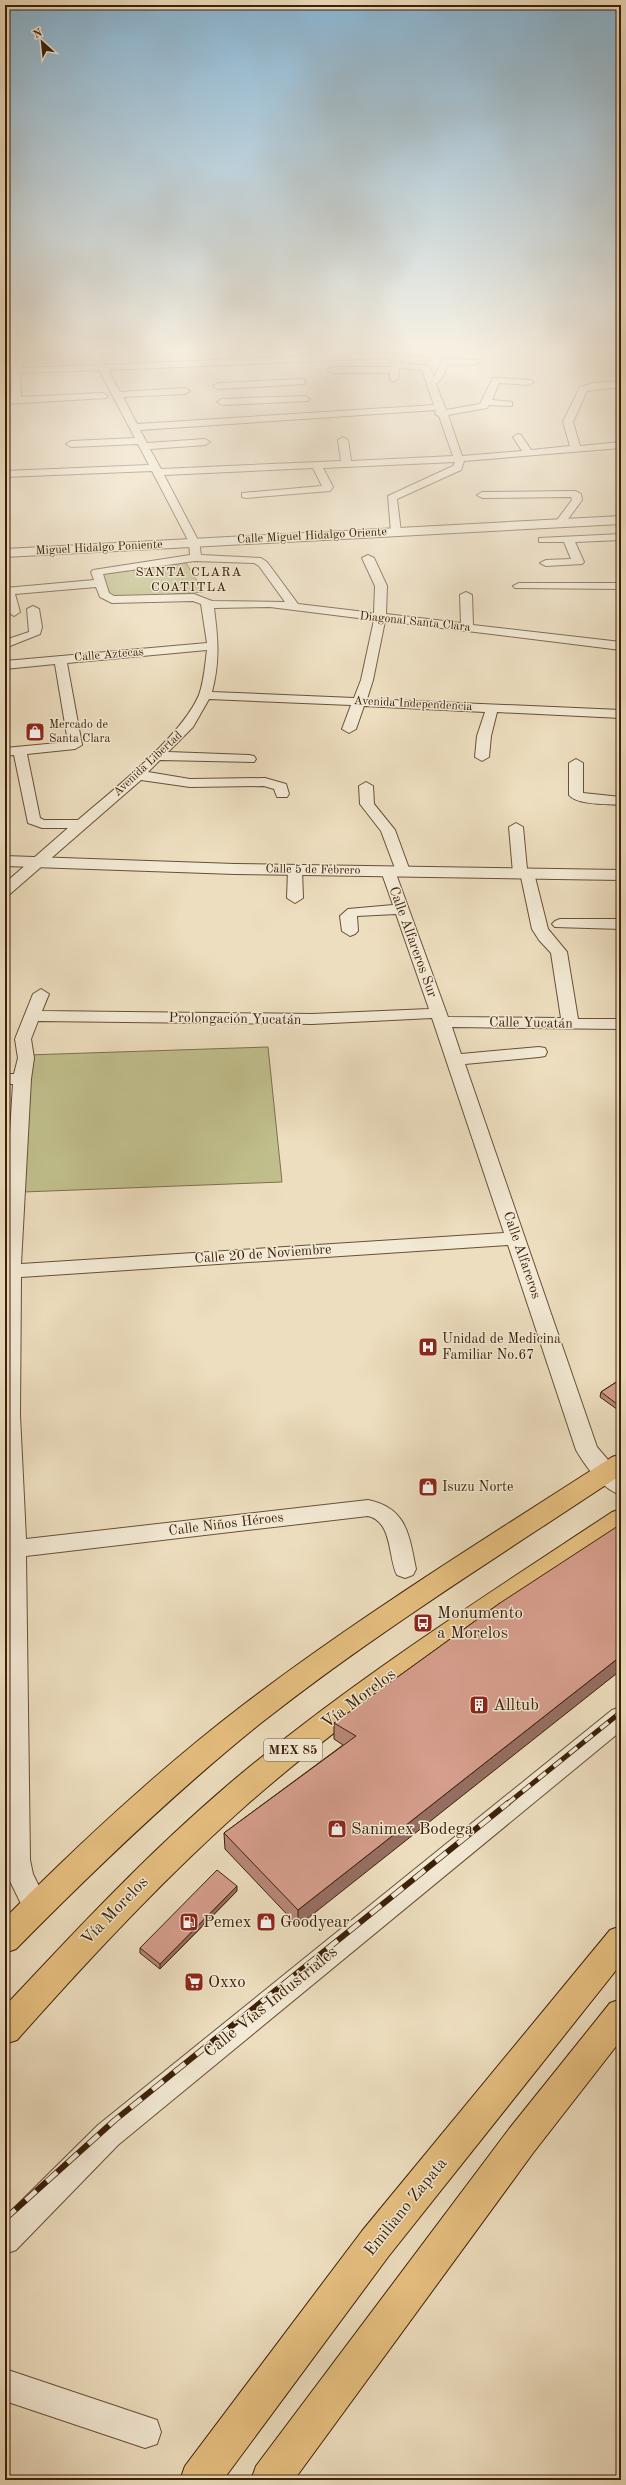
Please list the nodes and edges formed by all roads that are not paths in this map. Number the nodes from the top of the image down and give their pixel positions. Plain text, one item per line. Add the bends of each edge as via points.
1 (154, 466) edge
2 (216, 466) edge
3 (314, 466) joint
4 (458, 466) edge
5 (156, 470) junction
6 (218, 470) junction
7 (5, 474) edge
8 (246, 495) dead end
9 (482, 495) dead end
10 (621, 521) edge
11 (559, 524) junction
12 (396, 532) junction
13 (621, 537) edge
14 (544, 540) dead end
15 (568, 540) junction
16 (194, 542) junction
17 (5, 553) edge
18 (195, 558) junction
19 (368, 558) dead end
20 (546, 563) dead end
21 (100, 584) junction
22 (519, 586) dead end
23 (621, 586) edge
24 (7, 591) edge
25 (466, 595) dead end
26 (205, 602) junction
27 (294, 607) junction
28 (33, 609) dead end
29 (14, 612) dead end
30 (380, 618) junction
31 (467, 627) junction
32 (5, 644) edge
33 (213, 646) junction
34 (621, 646) edge
35 (60, 660) junction
36 (5, 664) edge
37 (206, 695) junction
38 (361, 702) junction
39 (492, 708) junction
40 (621, 714) edge
41 (349, 730) dead end
42 (20, 751) junction
43 (5, 752) edge
44 (158, 756) junction
45 (482, 757) dead end
46 (249, 759) dead end
47 (576, 763) dead end
48 (138, 775) junction
49 (366, 786) dead end
50 (282, 794) dead end
51 (621, 801) edge
52 (81, 824) junction
53 (516, 827) dead end
54 (5, 861) edge
55 (37, 863) junction
56 (295, 870) junction
57 (395, 871) junction
58 (523, 873) junction
59 (621, 875) edge
60 (5, 891) edge
61 (295, 898) dead end
62 (402, 909) junction
63 (560, 924) dead end
64 (621, 924) edge
65 (350, 931) dead end
66 (41, 994) dead end
67 (32, 1016) junction
68 (440, 1018) junction
69 (570, 1023) junction
70 (621, 1024) edge
71 (539, 1052) dead end
72 (455, 1060) junction
73 (14, 1079) edge
74 (12, 1134) edge
75 (515, 1238) junction
76 (11, 1271) junction
77 (8, 1347) edge
78 (8, 1416) edge
79 (616, 1475) edge
80 (621, 1519) edge
81 (10, 1550) edge
82 (405, 1569) dead end
83 (621, 1717) edge
84 (36, 1907) junction
85 (5, 1939) edge
86 (621, 1940) edge
87 (621, 2014) edge
88 (5, 2029) edge
89 (5, 2239) edge
90 (5, 2385) edge
91 (145, 2432) dead end
92 (199, 2480) edge
93 (270, 2480) edge

1 - 5 street
2 - 6 street
3 - 6 street
3 - 8 street via 328,487 326,489
4 - 12 street via 392,498
5 - 6 street
5 - 7 street
5 - 16 street
9 - 11 street via 576,494 577,500
10 - 11 street, Calle Miguel Hidalgo Oriente
11 - 12 street, Calle Miguel Hidalgo Oriente
12 - 16 street, Calle Miguel Hidalgo Oriente
13 - 15 street
14 - 15 street
15 - 20 street via 578,562
16 - 17 street, Miguel Hidalgo Poniente
16 - 18 street
18 - 21 street via 99,571 96,572
18 - 27 street via 259,561
19 - 30 street via 381,586
21 - 24 street
21 - 26 street, Diagonal Santa Clara via 104,595 112,600
22 - 23 street
24 - 29 street
25 - 31 street
26 - 27 street, Diagonal Santa Clara
26 - 33 street, Avenida Libertad
27 - 30 street, Diagonal Santa Clara
28 - 32 street via 36,627 34,634
30 - 31 street, Diagonal Santa Clara
30 - 38 street
31 - 34 street, Diagonal Santa Clara
33 - 35 street, Calle Aztecas
33 - 37 street, Avenida Libertad
35 - 36 street, Calle Aztecas
35 - 42 street via 75,744 73,747
37 - 38 street, Avenida Independencia
37 - 44 street, Avenida Libertad via 188,724
38 - 39 street, Avenida Independencia
38 - 41 street
39 - 40 street, Avenida Independencia
39 - 45 street via 484,736
42 - 43 street
42 - 52 street via 33,820 42,824
44 - 46 street
44 - 48 street, Avenida Libertad
47 - 51 street via 576,795
48 - 50 street via 190,783 267,782 281,787
48 - 52 street, Avenida Libertad
49 - 57 street, Calle Alfareros Sur via 367,804 388,830
52 - 55 street, Avenida Libertad
53 - 58 street
54 - 55 street, Calle 5 de Febrero
55 - 56 street, Calle 5 de Febrero
55 - 60 street, Avenida Libertad
56 - 57 street, Calle 5 de Febrero
56 - 61 street
57 - 58 street, Calle 5 de Febrero
57 - 62 street, Calle Alfareros Sur
58 - 59 street, Calle 5 de Febrero
58 - 69 street via 540,930 559,952
62 - 65 street via 350,913
62 - 68 street, Calle Alfareros Sur
63 - 64 street
66 - 67 street
67 - 68 street, Prolongación Yucatán via 312,1020
67 - 73 street via 23,1039 26,1058
68 - 69 street, Calle Yucatán
68 - 72 street, Calle Alfareros
69 - 70 street, Calle Yucatán
71 - 72 street
72 - 75 street, Calle Alfareros
73 - 74 street
74 - 76 street
75 - 76 street, Calle 20 de Noviembre
75 - 79 street, Calle Alfareros via 587,1450
76 - 77 street
77 - 78 street
78 - 81 street
79 - 84 main road via 372,1626 287,1687 173,1780
80 - 88 main road, Vía Morelos / MEX 85 via 412,1659 287,1754 240,1793 144,1881
81 - 82 street, Calle Niños Héroes via 368,1508 384,1511 392,1521
81 - 84 street via 17,1860 20,1875
83 - 89 street, Calle Vías Industriales via 108,2135
84 - 85 main road
86 - 92 main road, Emiliano Zapata via 375,2244
87 - 93 main road via 521,2141
90 - 91 street

